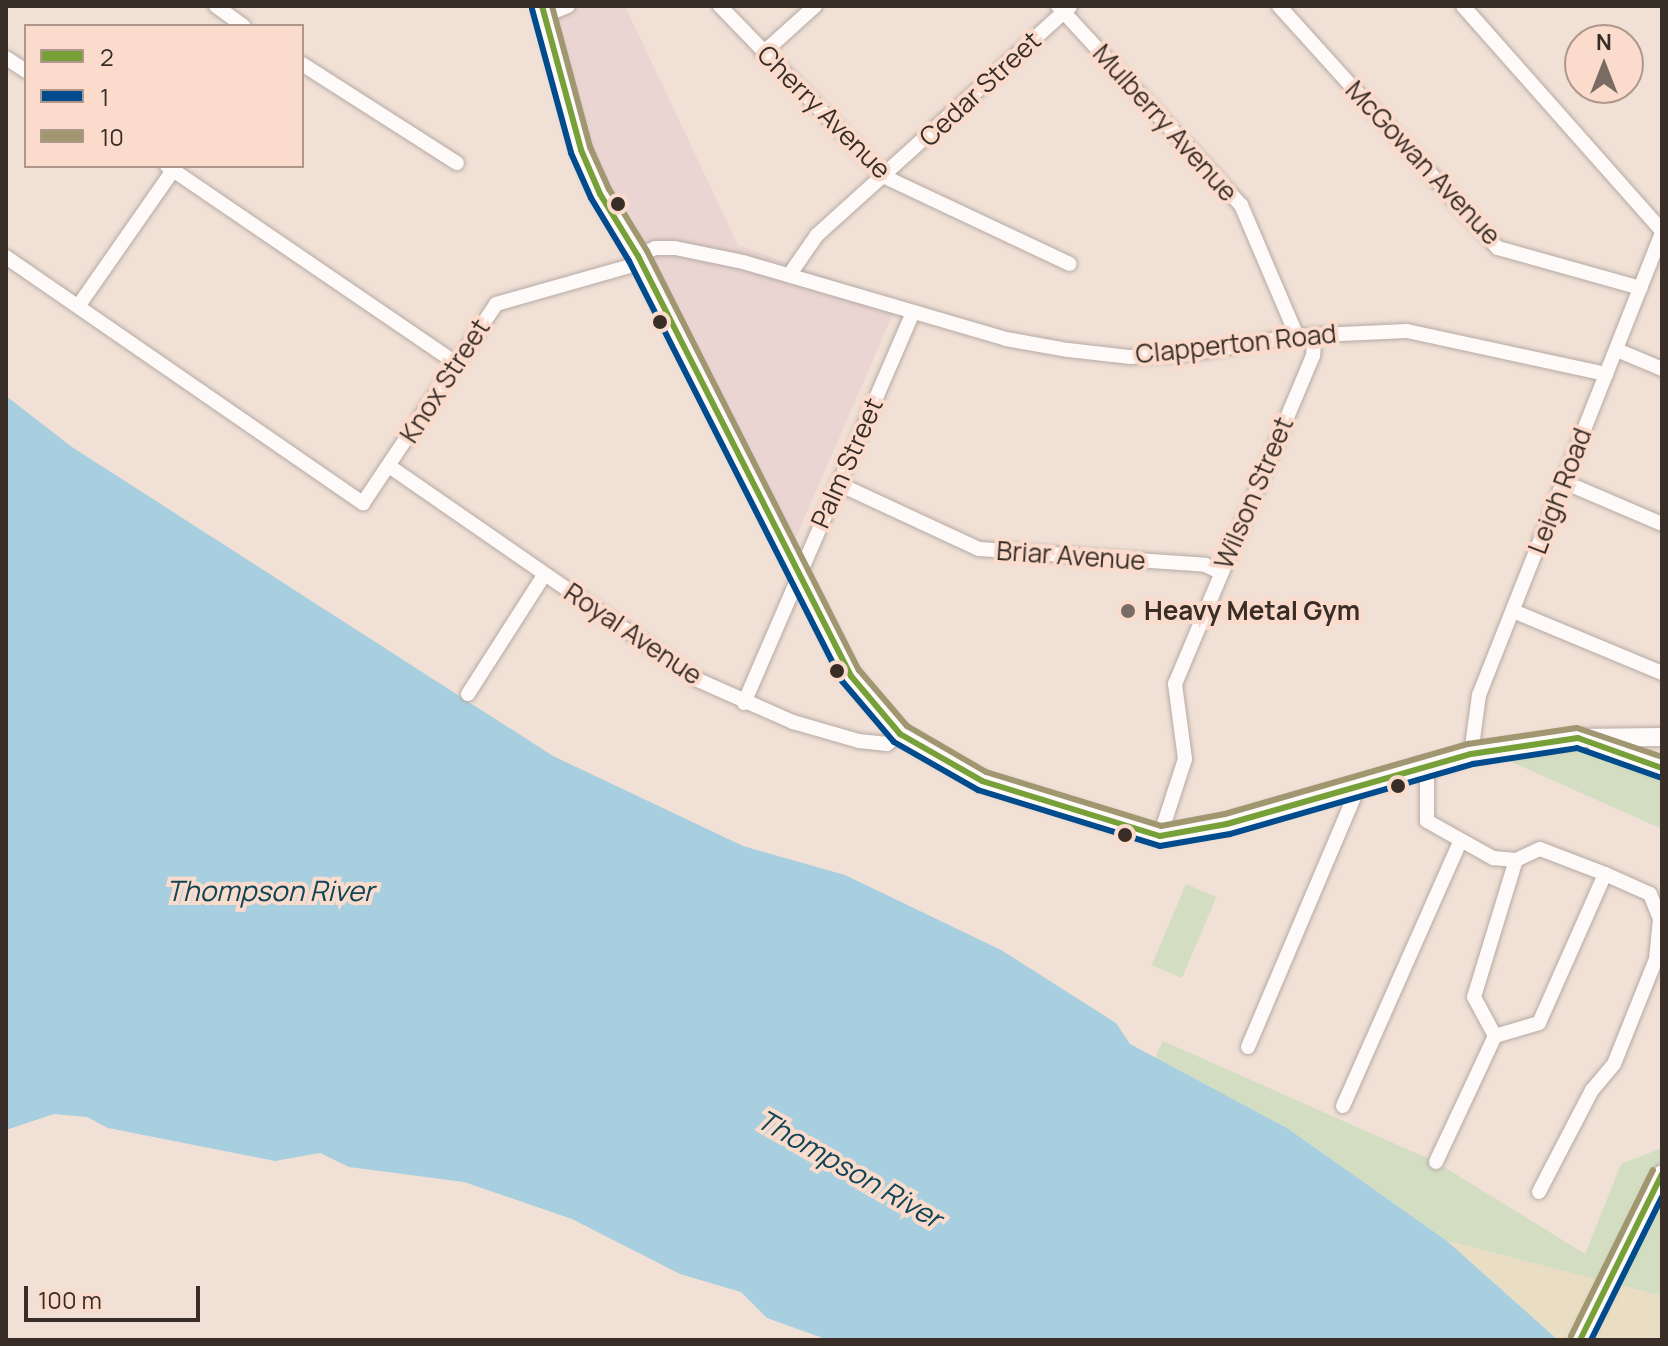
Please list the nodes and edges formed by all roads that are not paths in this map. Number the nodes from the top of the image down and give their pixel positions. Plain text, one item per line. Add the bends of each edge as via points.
1 (216, 6) edge
2 (568, 6) edge
3 (720, 6) edge
4 (815, 6) edge
5 (1279, 6) edge
6 (1463, 6) edge
7 (1064, 8) edge
8 (543, 11) edge
9 (241, 24) edge
10 (763, 53) junction
11 (6, 58) edge
12 (304, 65) edge
13 (24, 70) edge
14 (457, 163) dead end
15 (171, 168) edge
16 (173, 168) edge
17 (885, 177) junction
18 (1662, 231) edge
19 (6, 257) edge
20 (640, 259) junction
21 (1070, 264) dead end
22 (790, 274) junction
23 (1640, 288) junction
24 (79, 305) junction
25 (913, 312) junction
26 (1315, 335) junction
27 (1297, 336) junction
28 (1617, 350) junction
29 (456, 363) junction
30 (1662, 369) edge
31 (1606, 374) junction
32 (389, 466) junction
33 (1564, 482) junction
34 (839, 484) junction
35 (1662, 524) edge
36 (800, 569) junction
37 (1220, 572) junction
38 (544, 575) junction
39 (1513, 611) junction
40 (1662, 673) edge
41 (468, 694) dead end
42 (744, 703) junction
43 (900, 734) junction
44 (1662, 737) edge
45 (1578, 738) junction
46 (1471, 754) junction
47 (1427, 767) junction
48 (1662, 768) edge
49 (1359, 786) junction
50 (1160, 836) junction
51 (1460, 842) junction
52 (1516, 860) junction
53 (1605, 874) junction
54 (1495, 1036) junction
55 (1248, 1047) dead end
56 (1343, 1106) dead end
57 (1436, 1162) dead end
58 (1662, 1174) edge
59 (1539, 1192) dead end
60 (1580, 1340) edge

1 - 9 street
2 - 8 street
3 - 10 street, Cherry Avenue
4 - 10 street
5 - 23 street, McGowan Avenue via 1498,248
6 - 18 street
7 - 17 street, Cedar Street
7 - 27 street, Mulberry Avenue via 1241,205
8 - 20 main road via 581,150
10 - 17 street, Cherry Avenue
11 - 13 street
12 - 14 street
15 - 24 street
16 - 29 street
17 - 21 street, Cherry Avenue
17 - 22 street, Cedar Street via 817,235
18 - 23 street, Leigh Road
19 - 24 street
20 - 22 street, Clapperton Road via 655,248 675,248
20 - 29 street, Knox Street via 496,304
20 - 36 main road
22 - 25 street, Clapperton Road
23 - 28 street, Leigh Road
24 - 32 street, Knox Street via 363,503
25 - 27 street, Clapperton Road via 1006,339 1129,357 1187,354
25 - 34 street, Palm Street
26 - 27 street, Clapperton Road
26 - 31 street, Clapperton Road via 1407,331
26 - 37 street, Wilson Street via 1313,356
28 - 30 street
28 - 31 street, Leigh Road
29 - 32 street, Knox Street
31 - 33 street, Leigh Road
32 - 38 street, Royal Avenue
33 - 35 street
33 - 39 street, Leigh Road
34 - 36 street, Palm Street
34 - 37 street, Briar Avenue via 979,549 1205,565
36 - 42 street, Palm Street
36 - 43 main road via 851,676
37 - 50 street, Wilson Street via 1175,684 1185,759
38 - 41 street
38 - 42 street, Royal Avenue via 698,680
39 - 40 street
39 - 46 street, Leigh Road via 1479,695
42 - 43 street, Royal Avenue via 859,741 887,744
43 - 50 main road via 982,781
44 - 45 main road
45 - 46 main road
45 - 48 main road
46 - 47 main road
47 - 49 main road
47 - 51 street via 1427,821
49 - 50 main road via 1227,824
49 - 55 street
51 - 52 street via 1493,858
51 - 56 street
52 - 53 street via 1540,849
52 - 54 street via 1474,997
53 - 54 street via 1539,1023
53 - 59 street via 1650,894 1660,919 1656,959 1614,1064 1592,1090
54 - 57 street
58 - 60 main road

